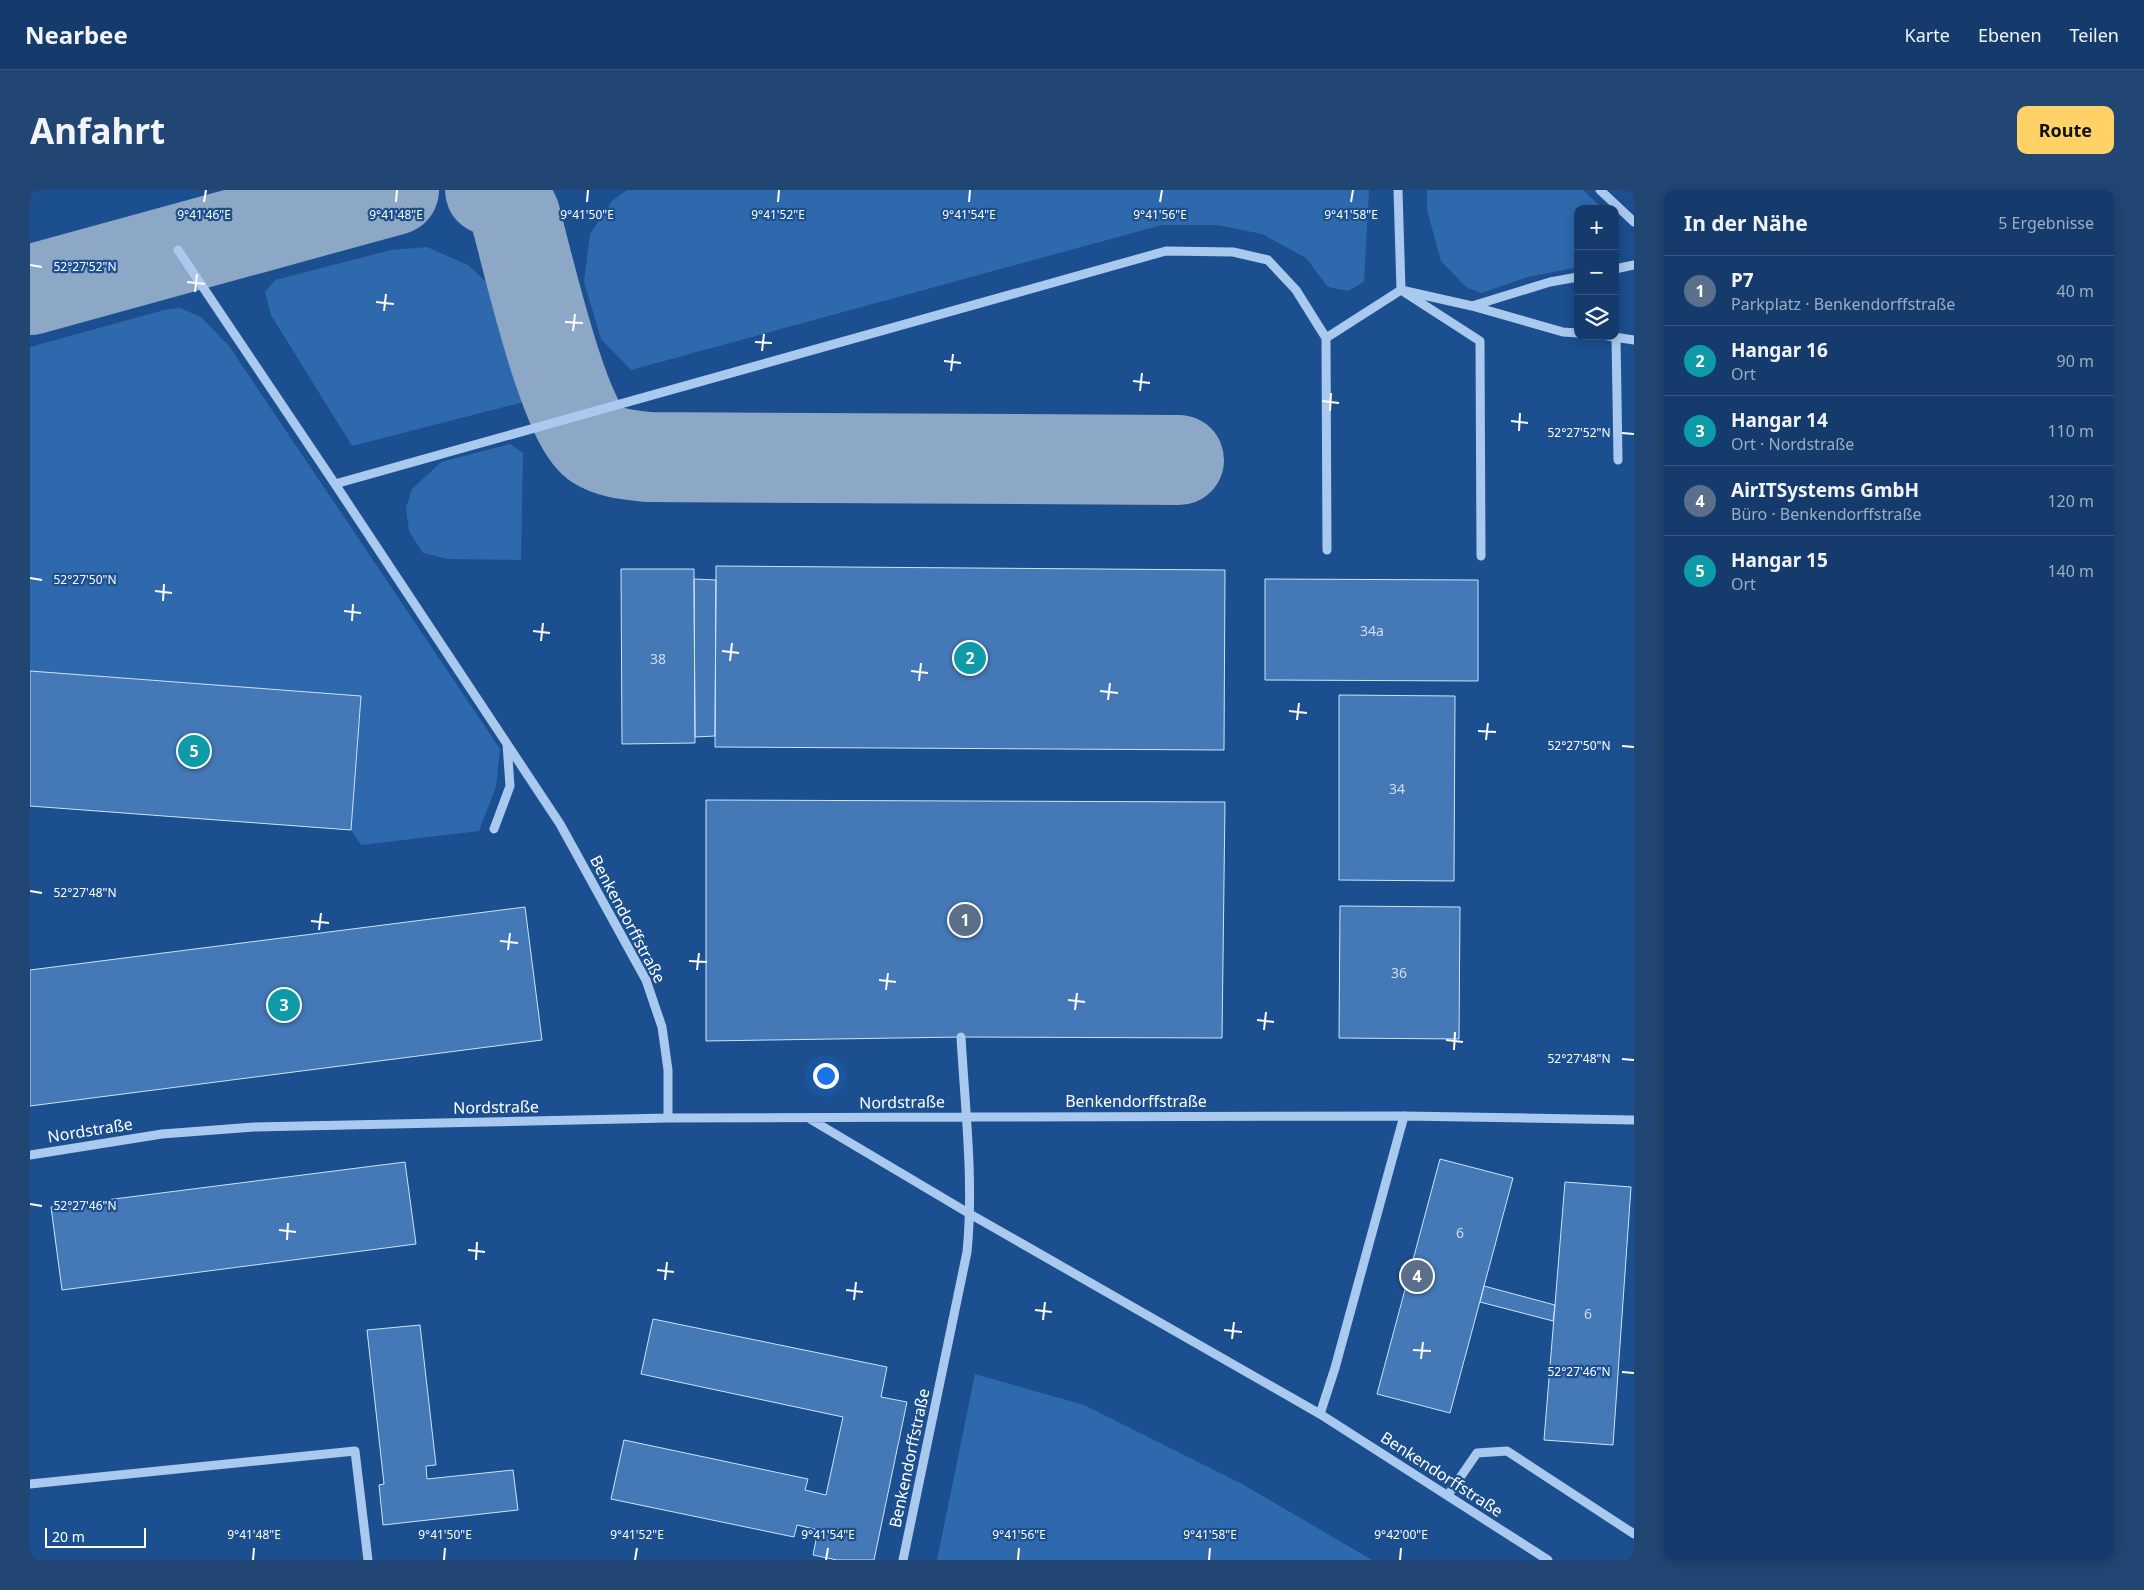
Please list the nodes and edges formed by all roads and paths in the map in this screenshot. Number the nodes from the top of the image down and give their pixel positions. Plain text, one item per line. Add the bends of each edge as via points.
1 (1398, 190) edge
2 (1600, 190) edge
3 (1634, 222) edge
4 (178, 250) dead end
5 (1634, 265) edge
6 (1619, 268) edge
7 (1574, 278) edge
8 (1401, 290) junction
9 (1472, 306) junction
10 (1574, 333) edge
11 (1326, 338) junction
12 (1619, 338) edge
13 (1612, 340) edge
14 (1634, 340) edge
15 (1618, 460) dead end
16 (335, 484) junction
17 (1327, 550) dead end
18 (1481, 556) dead end
19 (507, 744) junction
20 (494, 829) dead end
21 (961, 1037) dead end
22 (966, 1116) junction
23 (1404, 1116) junction
24 (668, 1118) junction
25 (809, 1118) junction
26 (1634, 1120) edge
27 (30, 1156) edge
28 (970, 1214) junction
29 (1320, 1414) junction
30 (30, 1484) edge
31 (1448, 1495) junction
32 (1634, 1534) edge
33 (368, 1560) edge
34 (904, 1560) edge
35 (1548, 1560) edge

1 - 8 street
2 - 3 street
4 - 16 street, Benkendorffstraße
5 - 6 street
7 - 9 street
8 - 9 street
8 - 11 street
8 - 18 street via 1480,341
9 - 10 street
11 - 16 street via 1296,290 1268,260 1232,252 1166,251
11 - 17 street
12 - 14 street
13 - 15 street
16 - 19 street, Benkendorffstraße
19 - 20 street via 510,786
19 - 24 street, Benkendorffstraße via 560,824 646,980 662,1027 668,1070
21 - 22 street
22 - 23 street, Benkendorffstraße
22 - 25 street, Nordstraße
22 - 28 street, Benkendorffstraße
23 - 26 street, Benkendorffstraße
23 - 29 street
24 - 25 street, Nordstraße
24 - 27 street, Nordstraße via 245,1128 162,1134
25 - 28 street, Benkendorffstraße
28 - 29 street, Benkendorffstraße
28 - 34 street, Benkendorffstraße via 967,1252
29 - 31 street, Benkendorffstraße
30 - 33 street via 355,1451
31 - 32 street via 1477,1453 1507,1451
31 - 35 street, Benkendorffstraße

